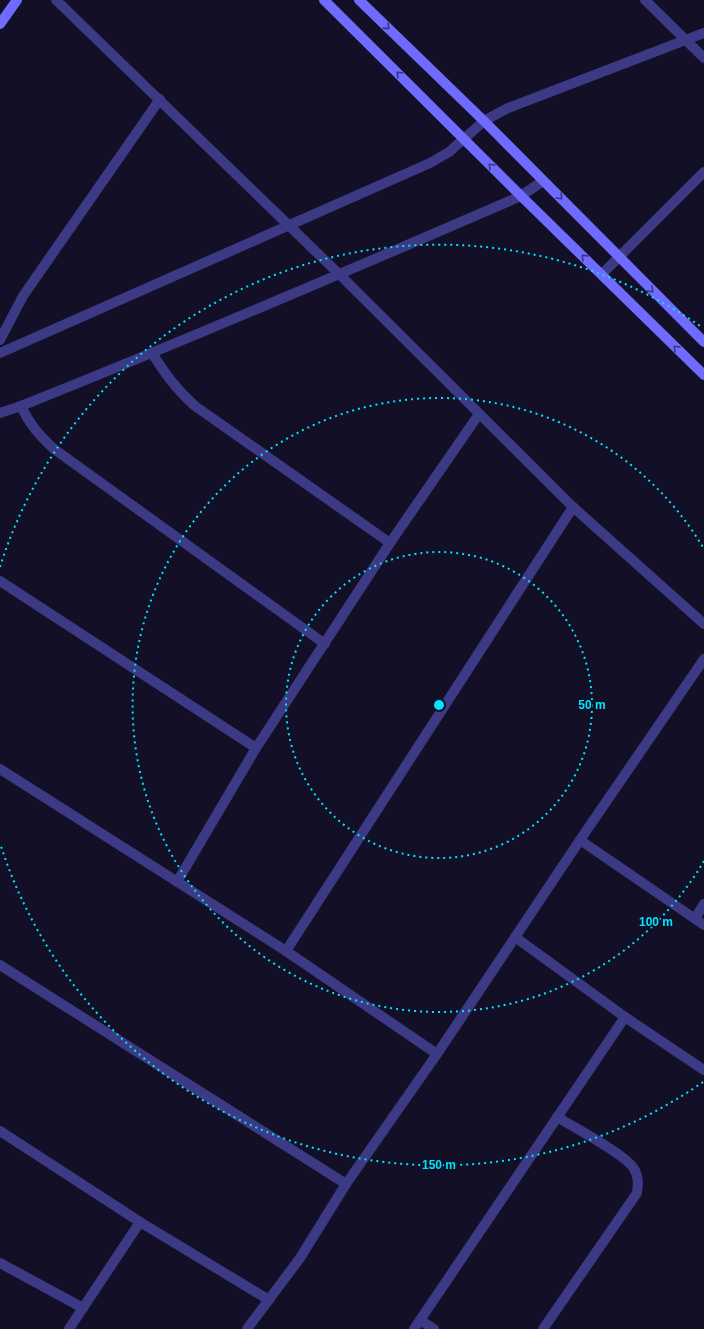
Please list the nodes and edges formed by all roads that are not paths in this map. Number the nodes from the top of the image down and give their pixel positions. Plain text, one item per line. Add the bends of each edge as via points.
1 (17, 0) edge
2 (56, 0) edge
3 (324, 0) edge
4 (359, 0) edge
5 (645, 0) edge
6 (0, 24) edge
7 (704, 33) edge
8 (686, 40) junction
9 (704, 58) edge
10 (160, 100) junction
11 (484, 121) junction
12 (464, 139) junction
13 (704, 172) edge
14 (543, 180) junction
15 (521, 196) junction
16 (289, 226) junction
17 (618, 257) junction
18 (602, 274) junction
19 (340, 275) junction
20 (0, 340) edge
21 (704, 342) edge
22 (0, 353) edge
23 (152, 353) junction
24 (704, 376) edge
25 (21, 406) junction
26 (0, 413) edge
27 (480, 414) junction
28 (574, 507) junction
29 (390, 543) junction
30 (0, 581) edge
31 (704, 624) edge
32 (325, 644) junction
33 (704, 659) edge
34 (256, 748) junction
35 (0, 769) edge
36 (580, 840) junction
37 (177, 882) junction
38 (704, 904) edge
39 (694, 918) junction
40 (704, 925) edge
41 (515, 937) junction
42 (286, 951) junction
43 (0, 965) edge
44 (625, 1017) junction
45 (437, 1054) junction
46 (704, 1070) edge
47 (557, 1117) junction
48 (0, 1131) edge
49 (346, 1184) junction
50 (140, 1222) junction
51 (0, 1263) edge
52 (269, 1300) junction
53 (83, 1308) junction
54 (420, 1320) junction
55 (69, 1329) edge
56 (247, 1329) edge
57 (414, 1329) edge
58 (434, 1329) edge
59 (543, 1329) edge

1 - 6 main road
2 - 10 street
12 -> 3 main road
4 -> 11 main road
5 - 8 street
7 - 8 street
8 - 9 street
8 - 11 street via 529,99
10 - 16 street
10 - 20 street via 24,296
11 - 12 street
11 - 14 main road
15 -> 12 main road
12 - 16 street via 430,163
13 - 17 street
14 - 15 street
14 -> 17 main road
18 -> 15 main road
15 - 19 street
16 - 19 street
16 - 22 street
17 - 18 street
17 -> 21 main road
24 -> 18 main road
19 - 23 street
19 - 27 street
23 - 25 street
23 - 29 street via 180,393 196,406
25 - 26 street
25 - 32 street via 28,421 54,449
27 - 28 street
27 - 29 street
28 - 31 street
28 - 42 street
29 - 32 street
30 - 34 street
32 - 34 street
33 - 36 street
34 - 37 street
35 - 37 street
36 - 39 street
36 - 41 street
37 - 42 street
38 - 39 street
39 - 40 street
41 - 44 street
41 - 45 street
42 - 45 street
43 - 49 street
44 - 46 street
44 - 47 street
45 - 49 street
47 - 54 street
47 - 59 street via 623,1157 634,1167 638,1181 637,1193
48 - 50 street
49 - 52 street via 300,1258
50 - 52 street
50 - 53 street
51 - 53 street
52 - 56 street
53 - 55 street
54 - 57 street
54 - 58 street

